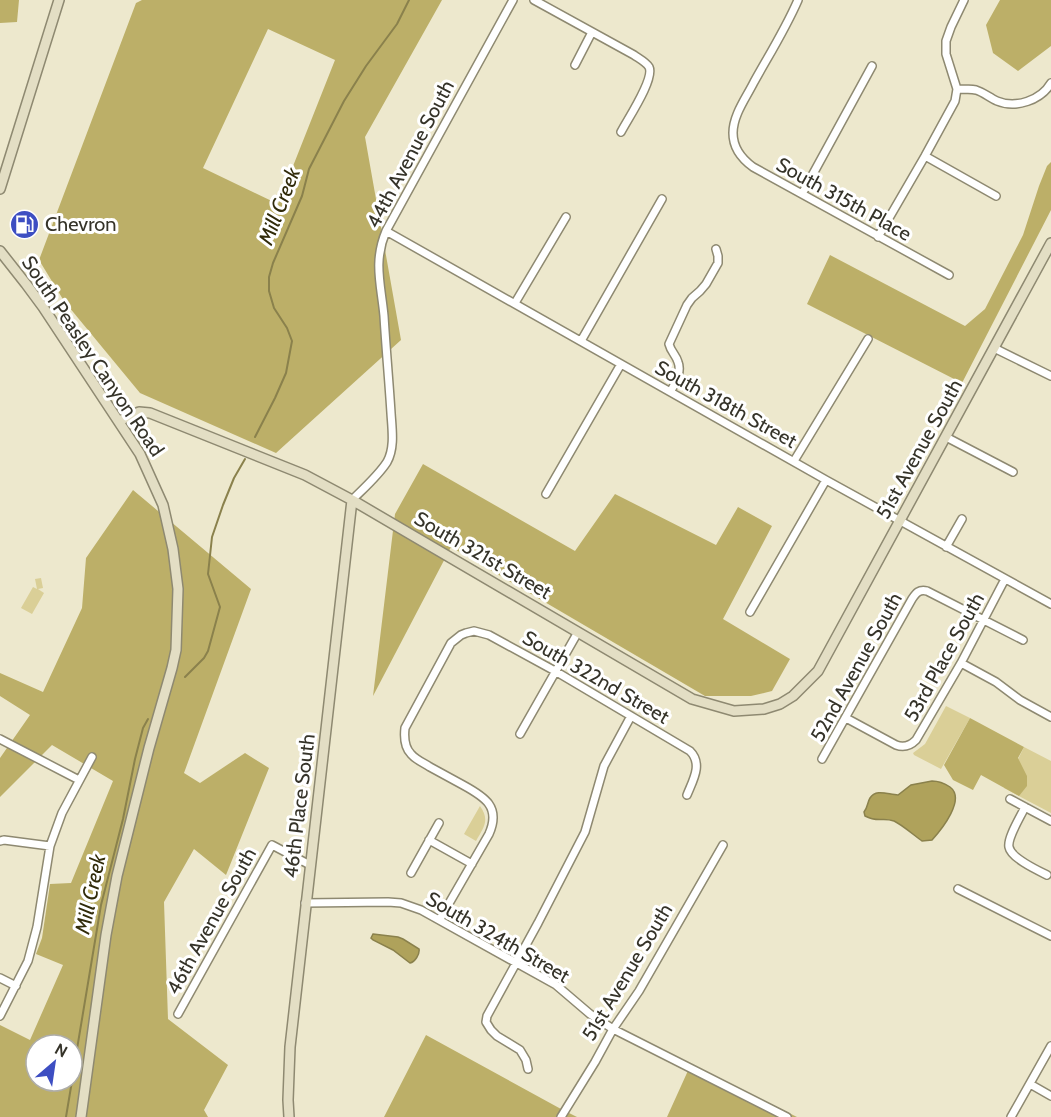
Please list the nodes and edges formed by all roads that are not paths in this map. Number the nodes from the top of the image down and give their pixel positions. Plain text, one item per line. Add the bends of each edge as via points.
1 (59, 0) edge
2 (513, 0) edge
3 (534, 0) edge
4 (798, 0) edge
5 (964, 0) edge
6 (592, 32) junction
7 (575, 65) dead end
8 (872, 66) dead end
9 (1051, 83) edge
10 (957, 88) junction
11 (621, 132) dead end
12 (925, 156) junction
13 (0, 189) edge
14 (802, 194) junction
15 (996, 196) dead end
16 (662, 199) dead end
17 (566, 217) dead end
18 (386, 231) junction
19 (878, 237) junction
20 (1051, 243) edge
21 (716, 249) dead end
22 (0, 251) edge
23 (0, 264) edge
24 (14, 267) junction
25 (949, 275) dead end
26 (514, 303) junction
27 (868, 339) dead end
28 (581, 341) junction
29 (994, 348) junction
30 (621, 364) junction
31 (1051, 376) edge
32 (671, 391) junction
33 (119, 421) junction
34 (946, 436) junction
35 (794, 461) junction
36 (1013, 472) dead end
37 (826, 480) junction
38 (546, 494) dead end
39 (352, 500) junction
40 (962, 519) dead end
41 (900, 521) junction
42 (946, 547) junction
43 (1005, 579) junction
44 (1051, 604) edge
45 (750, 612) dead end
46 (983, 620) junction
47 (578, 632) junction
48 (1023, 640) dead end
49 (961, 663) junction
50 (555, 671) junction
51 (818, 671) joint
52 (631, 716) junction
53 (1051, 717) edge
54 (846, 718) junction
55 (519, 734) dead end
56 (0, 739) edge
57 (92, 758) dead end
58 (822, 759) dead end
59 (78, 780) junction
60 (687, 795) dead end
61 (1010, 800) dead end
62 (1025, 807) junction
63 (1051, 821) edge
64 (439, 823) dead end
65 (429, 840) junction
66 (0, 841) edge
67 (723, 845) dead end
68 (51, 846) junction
69 (472, 864) junction
70 (310, 866) junction
71 (411, 873) dead end
72 (1047, 875) dead end
73 (958, 889) dead end
74 (305, 903) junction
75 (440, 919) junction
76 (1051, 936) edge
77 (516, 963) junction
78 (0, 978) edge
79 (16, 986) junction
80 (178, 1014) dead end
81 (0, 1016) edge
82 (613, 1029) junction
83 (1051, 1046) edge
84 (528, 1069) dead end
85 (1030, 1084) junction
86 (1051, 1096) edge
87 (81, 1117) edge
88 (289, 1117) edge
89 (561, 1117) edge
90 (787, 1117) edge
91 (1011, 1117) edge

1 - 13 main road
2 - 18 street, 44th Avenue South
3 - 6 street
4 - 14 street, South 315th Place via 739,111 734,123 734,142 745,161
5 - 10 street via 946,41
6 - 7 street
6 - 11 street via 634,55 649,69 647,84
8 - 14 street
9 - 10 street via 1038,97 1011,104 976,90
10 - 12 street via 955,101
12 - 15 street
12 - 19 street
14 - 19 street, South 315th Place
16 - 28 street
17 - 26 street
18 - 26 street, South 318th Street
18 - 39 street, 44th Avenue South via 378,261 391,451 387,462
19 - 25 street, South 315th Place
20 - 29 main road, 51st Avenue South
21 - 32 street via 718,263 687,305 669,344 680,370
22 - 24 main road, South Peasley Canyon Road
23 - 24 main road
24 - 33 main road, South Peasley Canyon Road
26 - 28 street, South 318th Street
27 - 35 street
28 - 30 street, South 318th Street
29 - 31 street
29 - 34 main road, 51st Avenue South
30 - 32 street, South 318th Street
30 - 38 street
32 - 35 street, South 318th Street
33 - 39 main road, South 321st Street via 139,412 150,413 305,475
33 - 87 main road, South Peasley Canyon Road via 140,454 163,505 178,589 177,638 106,935
34 - 36 street
34 - 41 main road, 51st Avenue South
35 - 37 street, South 318th Street
37 - 41 street, South 318th Street
37 - 45 street
39 - 47 main road, South 321st Street
39 - 70 main road, 46th Place South
40 - 42 street
41 - 42 street, South 318th Street
41 - 51 main road, 51st Avenue South
42 - 43 street, South 318th Street
43 - 44 street, South 318th Street
43 - 46 street, 53rd Place South
46 - 48 street
46 - 49 street, 53rd Place South
46 - 54 street, 52nd Avenue South via 927,591 919,591
47 - 50 street
47 - 51 main road, South 321st Street via 692,699 734,711 764,710 780,704
49 - 53 street
49 - 54 street, 53rd Place South via 912,745 896,745
50 - 52 street, South 322nd Street
50 - 55 street
50 - 69 street, South 322nd Street via 489,635 465,633 451,643 405,728 405,742 412,756 475,791 492,808 493,825
52 - 60 street, South 322nd Street via 690,751 697,760
52 - 77 street via 604,766 585,832
54 - 58 street, 52nd Avenue South
56 - 59 street
57 - 59 street
59 - 68 street
61 - 62 street
62 - 63 street
62 - 72 street via 1009,847 1012,854
64 - 65 street
65 - 69 street
65 - 71 street
66 - 68 street
67 - 82 street, 51st Avenue South
68 - 79 street via 37,927
69 - 75 street
70 - 74 main road, 46th Place South
70 - 80 street, 46th Avenue South via 272,845
73 - 76 street
74 - 75 street, South 324th Street via 401,903
74 - 88 main road, 46th Place South via 290,1047
75 - 77 street, South 324th Street
77 - 82 street, South 324th Street via 556,985
77 - 84 street via 486,1022 497,1036 520,1050
78 - 79 street
79 - 81 street
82 - 89 street, 51st Avenue South
82 - 90 street, South 324th Street
83 - 85 street
85 - 86 street
85 - 91 street

